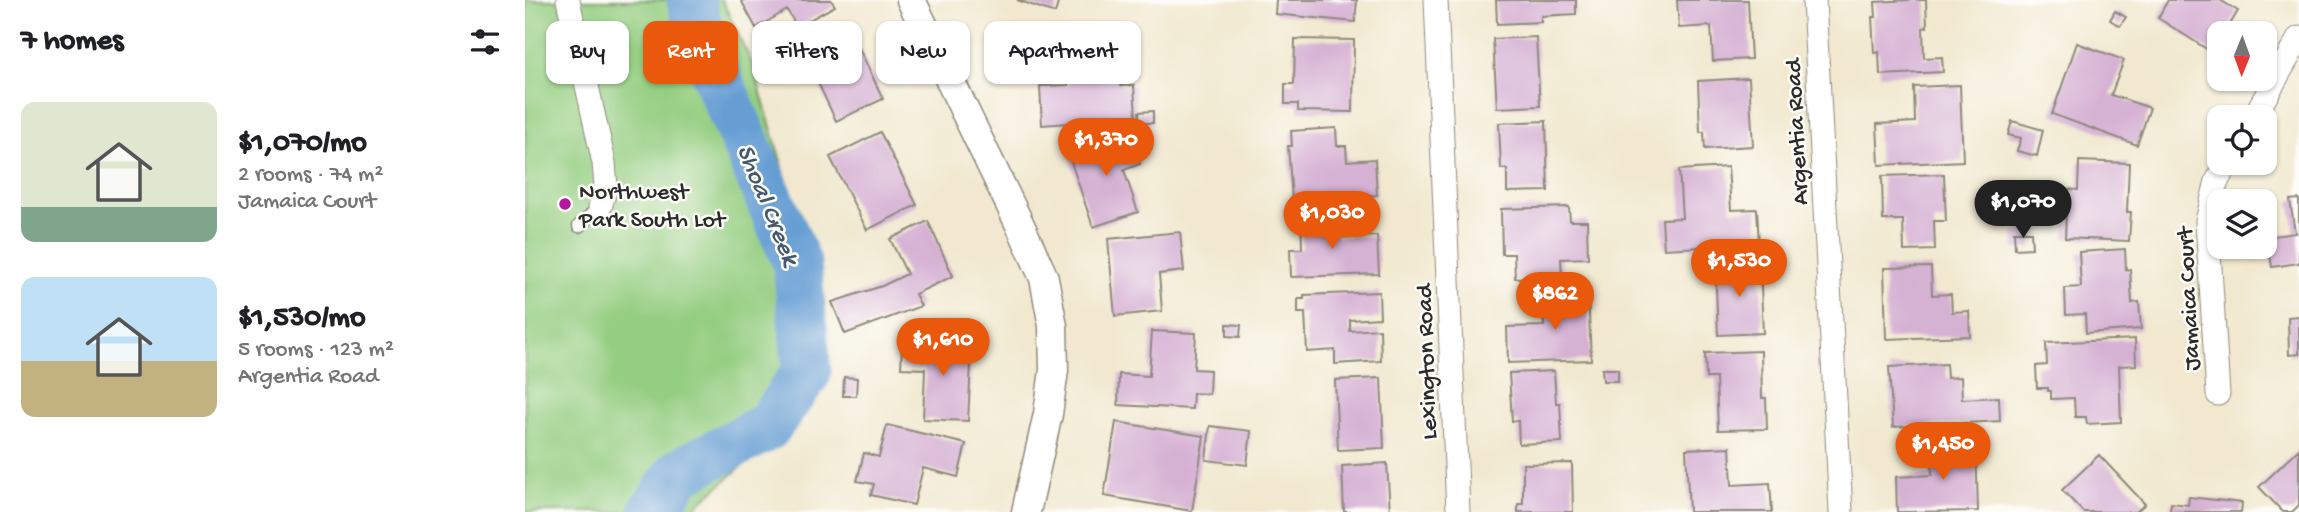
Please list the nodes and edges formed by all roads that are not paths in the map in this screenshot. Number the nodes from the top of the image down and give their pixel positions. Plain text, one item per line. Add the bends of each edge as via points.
1 (568, 0) edge
2 (911, 0) edge
3 (1436, 0) edge
4 (1814, 0) edge
5 (2299, 38) edge
6 (2261, 105) edge
7 (2221, 175) edge
8 (600, 207) joint
9 (579, 226) dead end
10 (2218, 394) dead end
11 (1026, 512) edge
12 (1458, 512) edge
13 (1841, 512) edge

1 - 8 street via 604,163 606,187
2 - 11 street via 1044,278 1053,326 1054,370
3 - 12 street, Lexington Road
4 - 13 street, Argentia Road
5 - 6 street
7 - 10 street, Jamaica Court via 2207,221
8 - 9 lane

